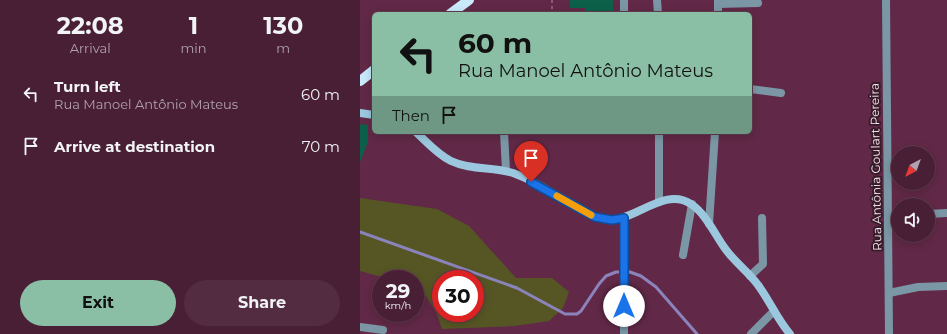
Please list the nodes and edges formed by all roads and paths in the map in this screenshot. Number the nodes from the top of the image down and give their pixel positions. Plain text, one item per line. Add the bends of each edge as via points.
1 (469, 0) edge
2 (552, 0) edge
3 (624, 0) edge
4 (658, 0) edge
5 (886, 0) edge
6 (718, 2) edge
7 (758, 3) dead end
8 (453, 12) edge
9 (552, 12) edge
10 (624, 12) edge
11 (658, 12) edge
12 (372, 72) edge
13 (360, 81) edge
14 (752, 89) edge
15 (781, 94) dead end
16 (360, 113) edge
17 (372, 115) edge
18 (418, 134) edge
19 (504, 134) edge
20 (659, 134) edge
21 (715, 134) edge
22 (506, 171) junction
23 (659, 202) junction
24 (692, 204) junction
25 (947, 213) edge
26 (935, 214) edge
27 (891, 217) edge
28 (624, 218) junction
29 (762, 218) dead end
30 (888, 218) junction
31 (709, 224) junction
32 (683, 255) dead end
33 (750, 276) junction
34 (947, 286) edge
35 (889, 293) junction
36 (774, 311) junction
37 (360, 327) edge
38 (383, 330) dead end
39 (624, 334) edge
40 (751, 334) edge
41 (790, 334) edge
42 (889, 334) edge

1 - 8 main road
2 - 9 path
3 - 10 street
4 - 11 street
5 - 30 street, Rua Antônia Goulart Pereira
6 - 7 street
12 - 13 main road
14 - 15 street
16 - 17 street
18 - 22 street via 451,161 464,166
19 - 22 street
20 - 23 street
21 - 31 street
22 - 28 street via 540,186 595,217 612,220
23 - 24 street via 680,199
23 - 28 street
24 - 31 street
24 - 32 street
25 - 26 street
27 - 30 street
28 - 39 street
29 - 33 street via 763,264
30 - 35 street, Rua Antônia Goulart Pereira
31 - 33 street via 726,251
33 - 36 street
34 - 35 street
35 - 42 street, Rua Antônia Goulart Pereira
36 - 40 street
36 - 41 street
37 - 38 street

